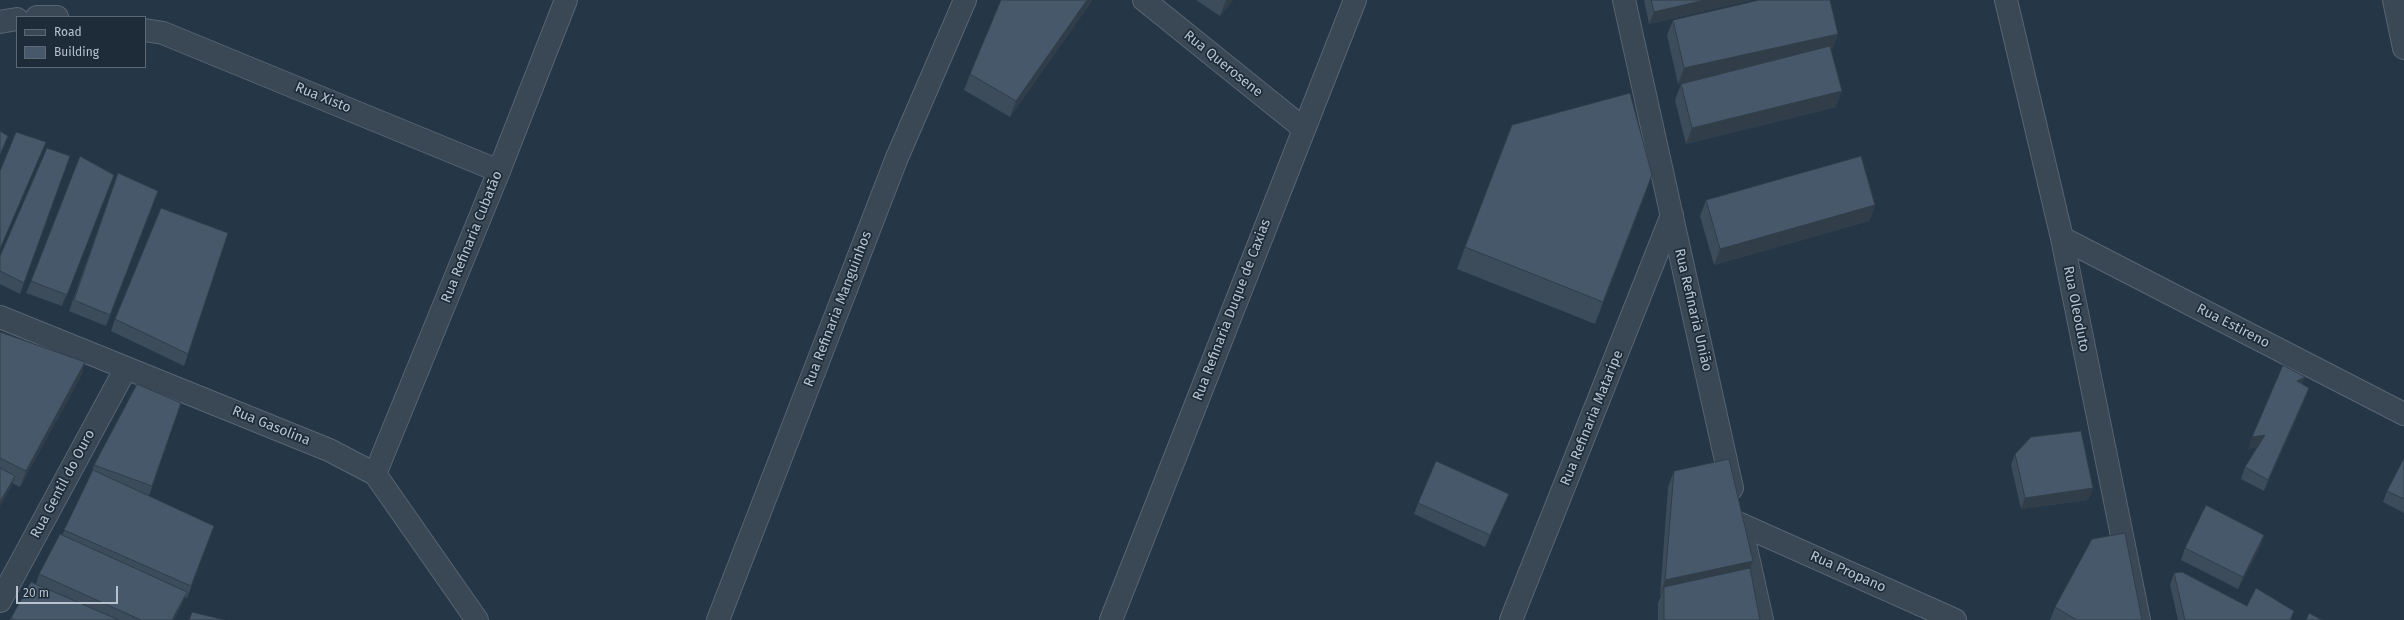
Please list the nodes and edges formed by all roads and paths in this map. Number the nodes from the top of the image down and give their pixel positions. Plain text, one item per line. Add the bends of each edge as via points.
1 (566, 0) edge
2 (965, 0) edge
3 (1144, 0) edge
4 (1355, 0) edge
5 (1624, 0) edge
6 (2006, 0) edge
7 (2394, 0) edge
8 (2398, 0) edge
9 (2404, 3) edge
10 (16, 20) edge
11 (0, 22) edge
12 (146, 30) edge
13 (2404, 48) edge
14 (1303, 128) junction
15 (499, 171) junction
16 (1672, 215) junction
17 (2062, 238) junction
18 (0, 318) edge
19 (126, 368) junction
20 (2404, 414) edge
21 (375, 474) junction
22 (1740, 524) junction
23 (0, 601) edge
24 (477, 620) edge
25 (718, 620) edge
26 (1111, 620) edge
27 (1512, 620) edge
28 (1762, 620) edge
29 (1955, 620) edge
30 (2139, 620) edge

1 - 15 street, Rua Refinaria Cubatão
2 - 25 street, Rua Refinaria Manguinhos via 896,160
3 - 14 street, Rua Querosene
4 - 14 street, Rua Refinaria Duque de Caxias
5 - 16 street, Rua Refinaria União
6 - 17 street, Rua Oleoduto
7 - 13 street
8 - 9 street
10 - 11 street
12 - 15 street, Rua Xisto via 163,33
14 - 26 street, Rua Refinaria Duque de Caxias
15 - 21 street, Rua Refinaria Cubatão
16 - 22 street, Rua Refinaria União
16 - 27 street, Rua Refinaria Mataripe
17 - 20 street, Rua Estireno
17 - 30 street, Rua Oleoduto
18 - 19 street, Rua Gasolina
19 - 21 street, Rua Gasolina via 329,450
19 - 23 street, Rua Gentil do Ouro
21 - 24 street, Rua Gasolina
22 - 28 street, Rua Refinaria União
22 - 29 street, Rua Propano

